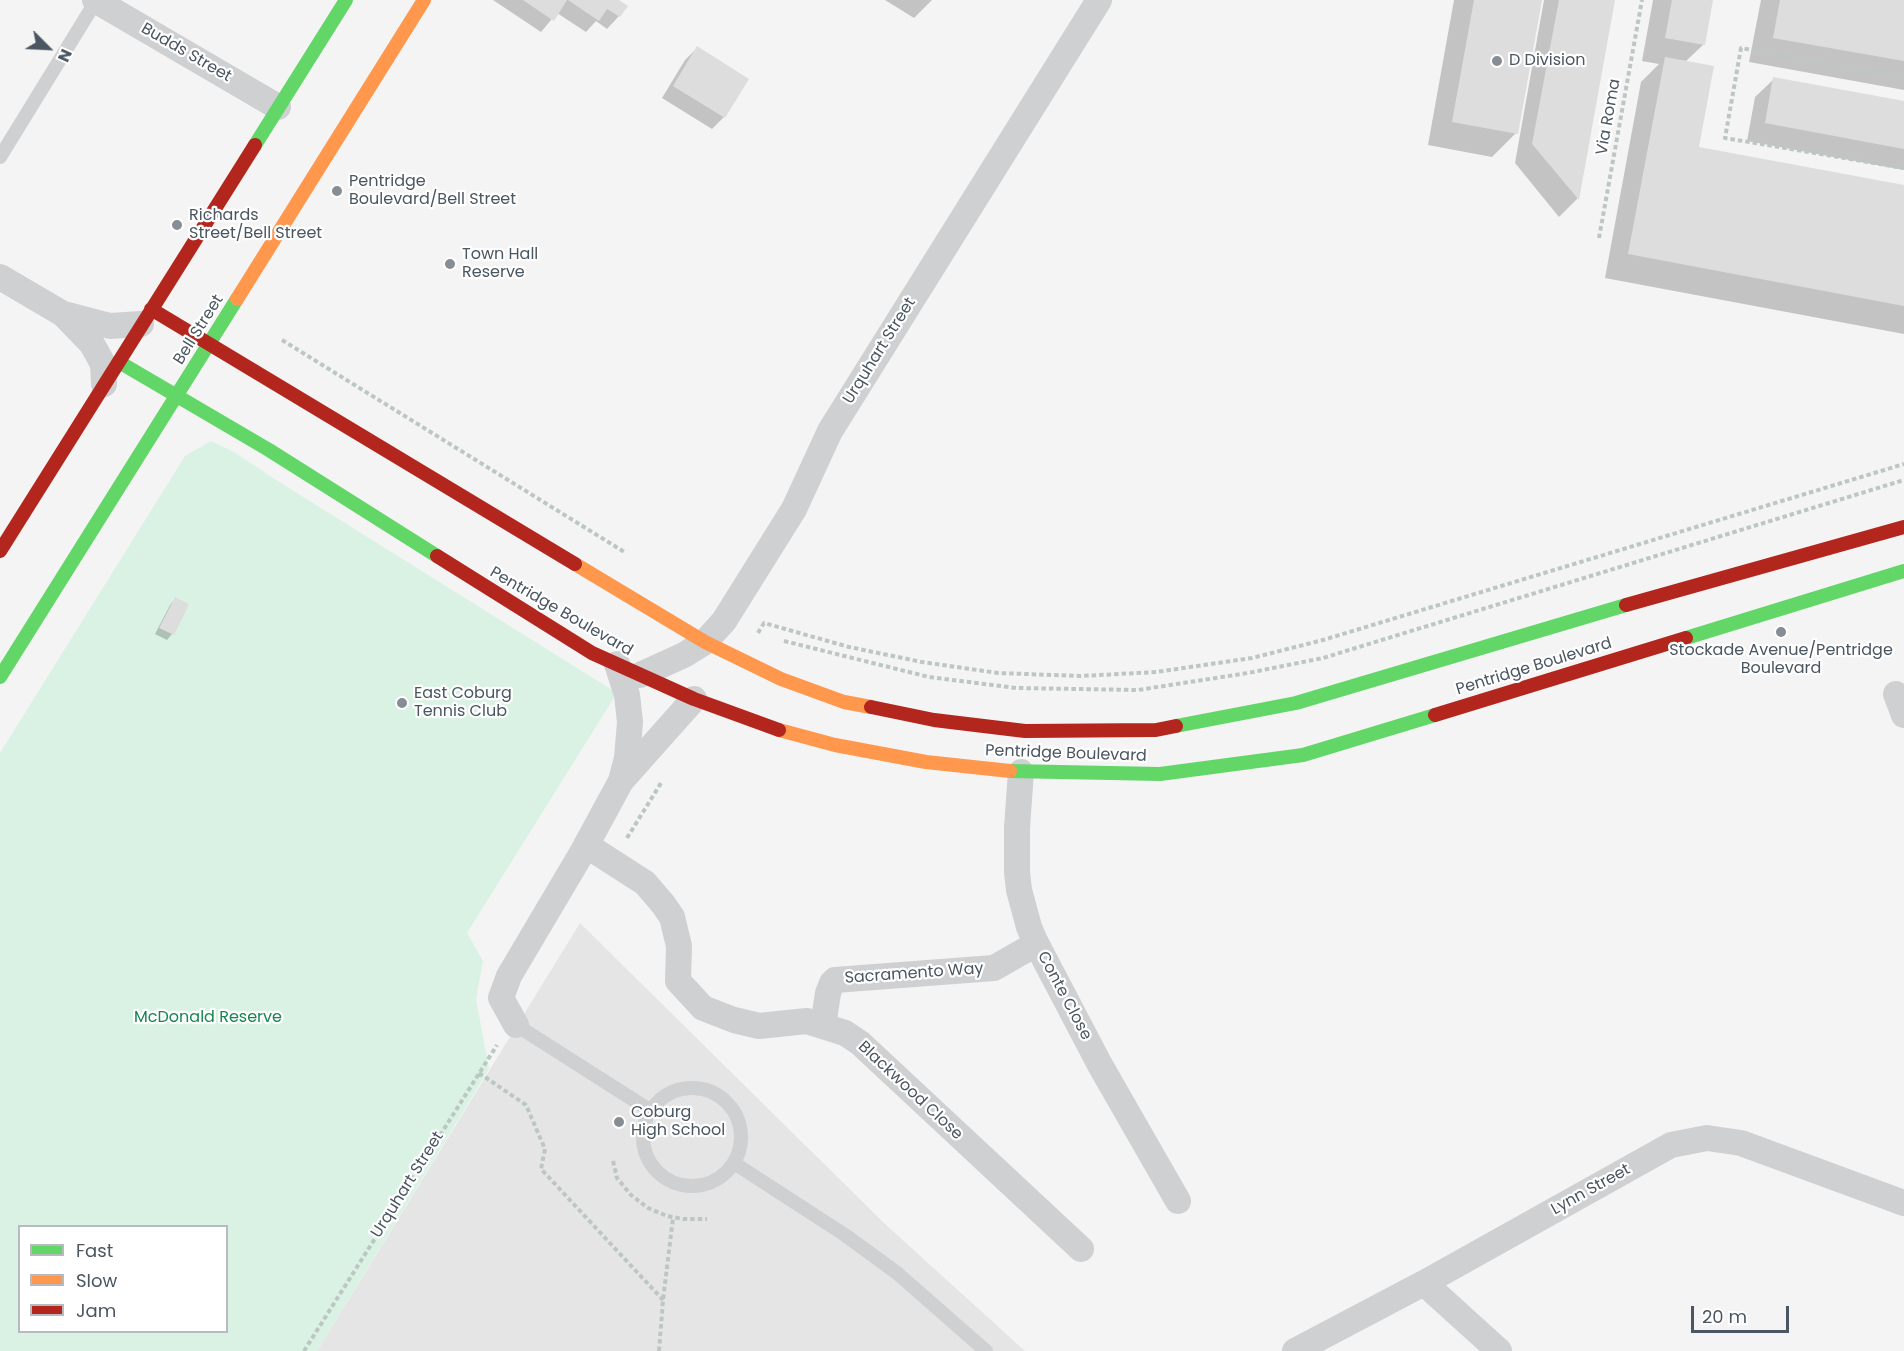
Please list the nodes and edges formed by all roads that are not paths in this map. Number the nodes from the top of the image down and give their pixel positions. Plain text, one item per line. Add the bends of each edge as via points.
1 (95, 0) edge
2 (346, 0) edge
3 (424, 0) edge
4 (1099, 0) edge
5 (278, 107) junction
6 (0, 157) edge
7 (0, 277) edge
8 (63, 314) junction
9 (146, 316) junction
10 (210, 343) junction
11 (119, 362) junction
12 (104, 384) junction
13 (177, 396) junction
14 (1904, 527) edge
15 (0, 551) edge
16 (1904, 571) edge
17 (1672, 591) junction
18 (1678, 609) dead end
19 (705, 642) junction
20 (628, 670) junction
21 (0, 676) edge
22 (694, 699) junction
23 (1022, 767) junction
24 (621, 781) junction
25 (586, 845) junction
26 (1036, 944) junction
27 (514, 1022) joint
28 (823, 1026) junction
29 (651, 1111) junction
30 (734, 1163) junction
31 (1178, 1201) dead end
32 (1904, 1203) edge
33 (1081, 1249) dead end
34 (1424, 1283) junction
35 (986, 1351) edge
36 (1294, 1351) edge
37 (1499, 1351) edge

1 - 5 street, Budds Street
1 - 6 lane
2 - 5 main road
3 - 10 main road, Bell Street
4 - 19 street, Urquhart Street via 830,431 794,509 766,556 724,621
5 - 9 main road
7 - 8 street
8 - 9 street via 110,326
8 - 12 street via 92,344 102,364
9 - 10 main road, Pentridge Boulevard
9 - 11 main road
10 - 13 main road, Bell Street
10 - 19 main road, Pentridge Boulevard
11 - 12 main road
11 - 13 main road, Pentridge Boulevard
12 - 15 main road
13 - 20 main road, Pentridge Boulevard via 582,647
13 - 21 main road, Bell Street
14 - 17 main road, Pentridge Boulevard
16 - 23 main road, Pentridge Boulevard via 1684,633 1303,755 1160,769
17 - 18 main road
17 - 19 main road, Pentridge Boulevard via 1296,703 1156,735 1025,736 844,702 781,679
19 - 20 street, Urquhart Street via 684,655
20 - 22 main road, Pentridge Boulevard
20 - 24 street via 630,723
22 - 23 main road, Pentridge Boulevard via 771,728 835,745 926,762
22 - 24 street
23 - 26 street, Conte Close via 1017,872
24 - 25 street
25 - 27 street via 509,976 501,998
25 - 28 street, Blackwood Close via 645,883 672,917 678,946 678,981 703,1008 759,1026 807,1022
26 - 28 street, Sacramento Way via 994,968 835,980 828,993
26 - 31 street, Conte Close
27 - 29 lane
28 - 33 street, Blackwood Close via 860,1043
29 - 30 lane via 664,1096 678,1090 708,1090 722,1097 739,1122 740,1144
29 - 30 lane via 645,1124 647,1157 657,1172 671,1181 687,1186 704,1185 720,1178
30 - 35 lane via 897,1273
32 - 34 street, Lynn Street via 1741,1143 1707,1138 1671,1145
34 - 36 street, Lynn Street
34 - 37 street

